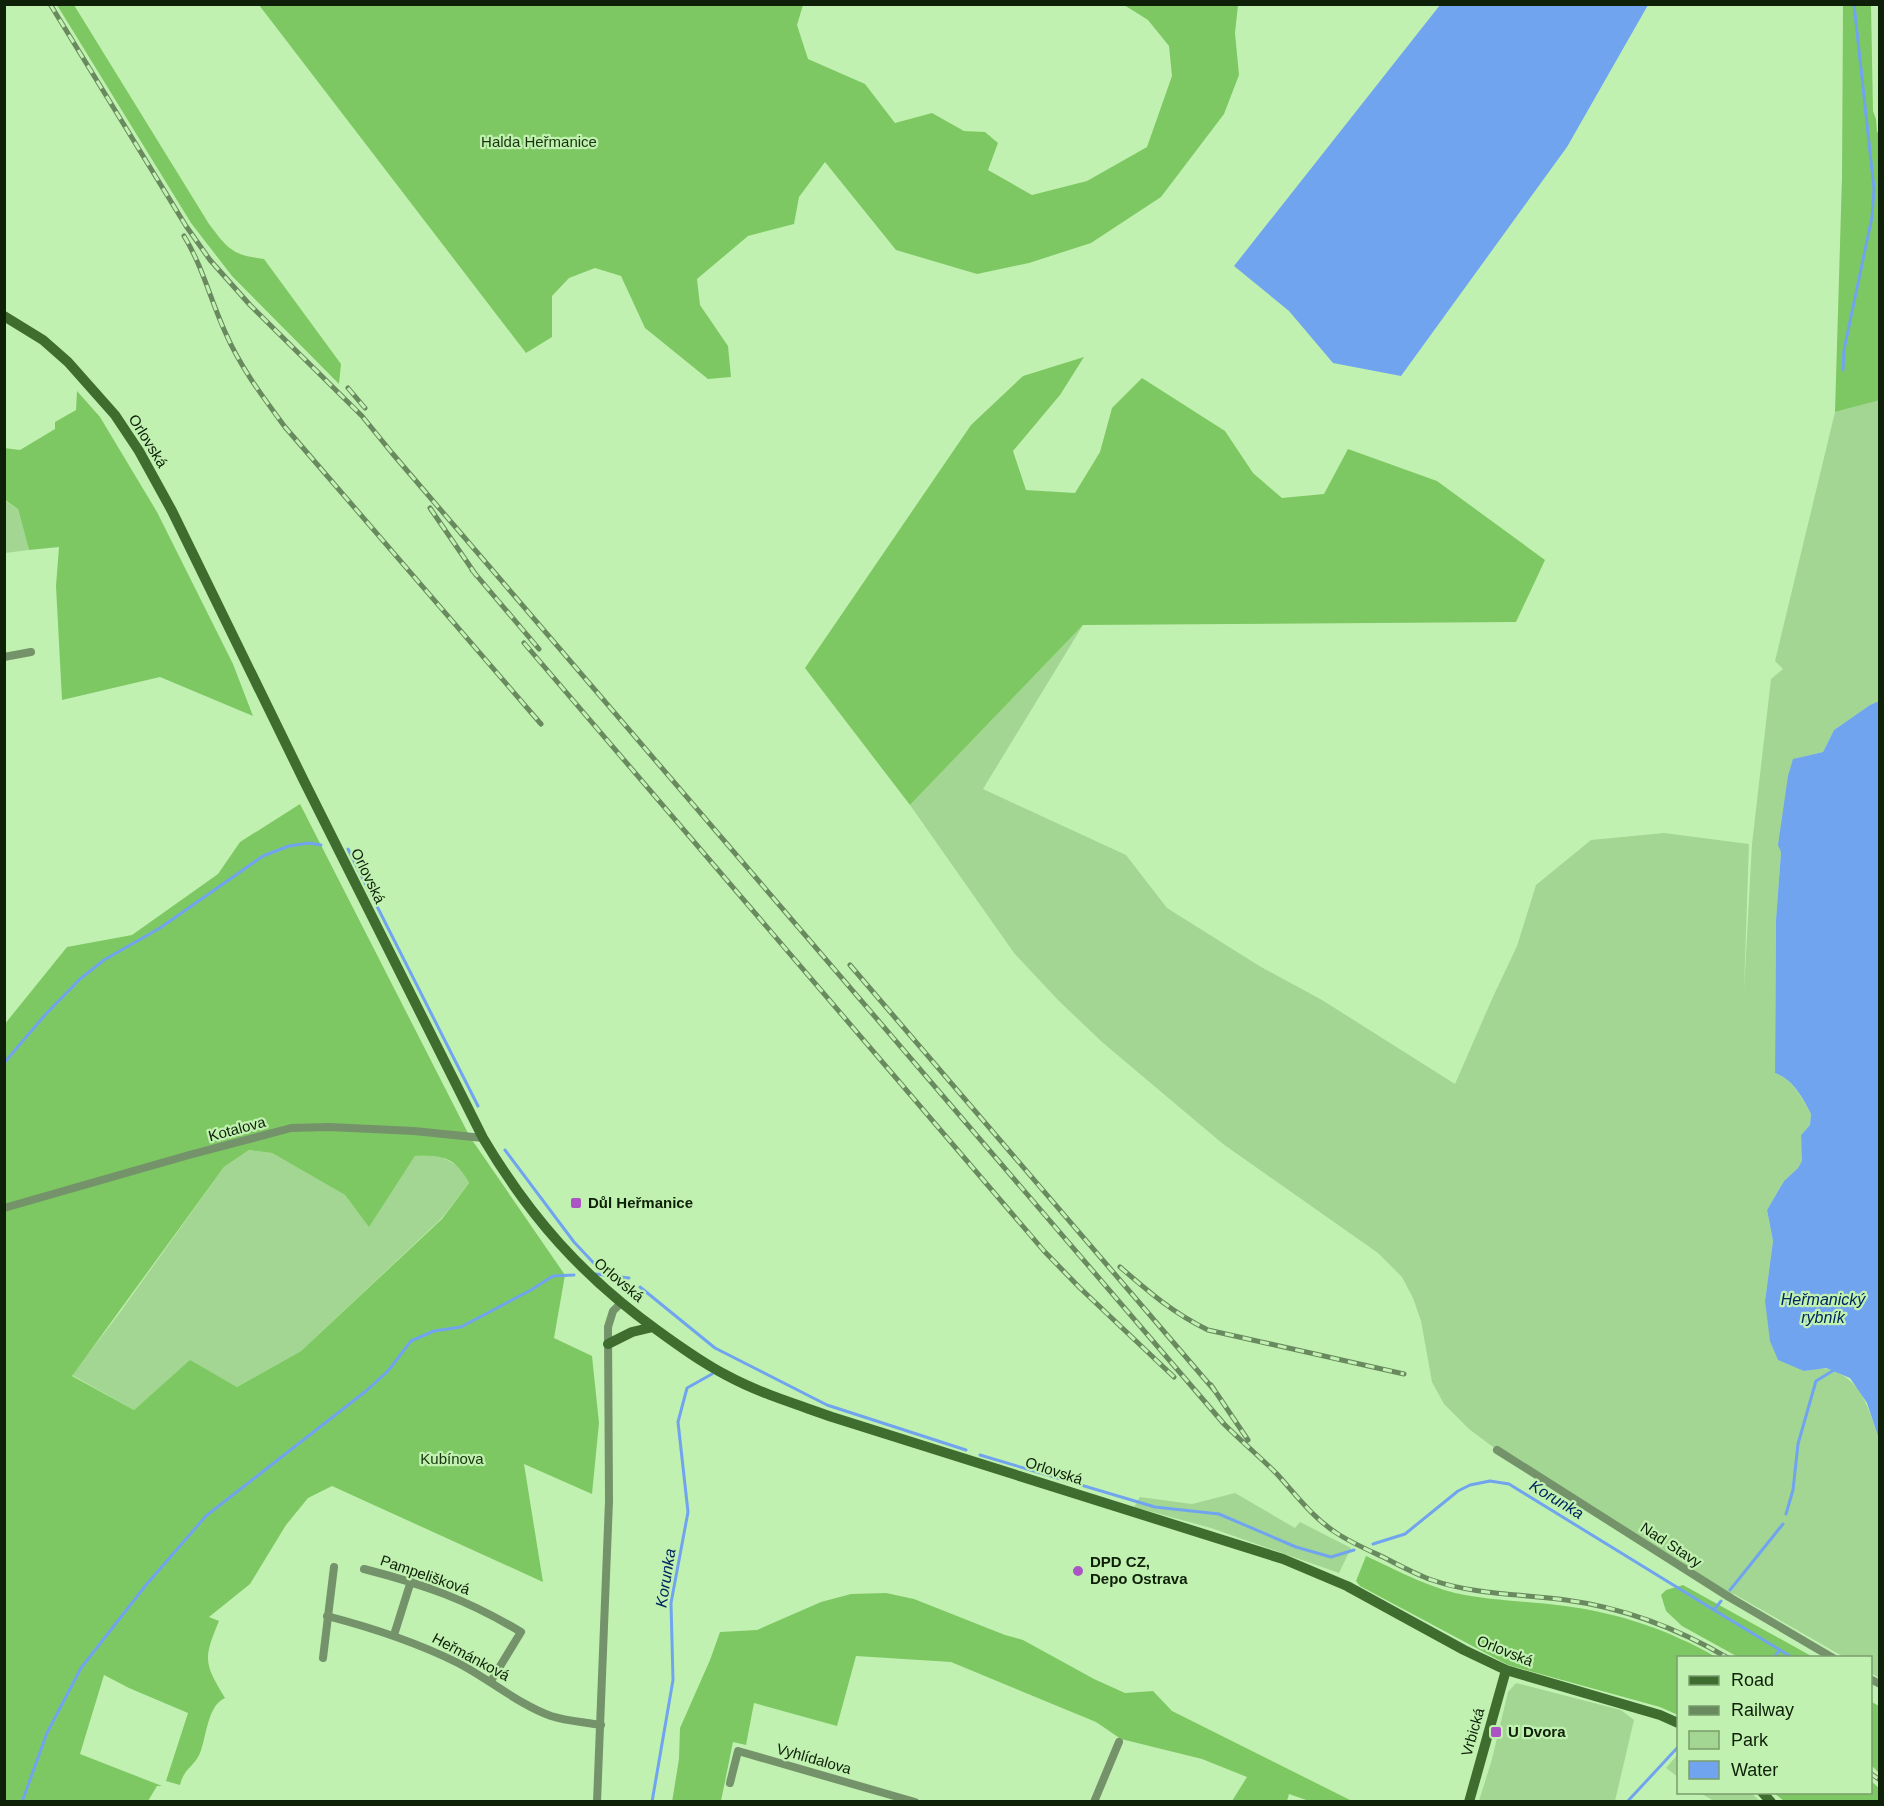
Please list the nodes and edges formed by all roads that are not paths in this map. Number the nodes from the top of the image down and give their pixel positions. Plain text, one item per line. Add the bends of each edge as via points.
1 (4, 316) edge
2 (31, 652) dead end
3 (4, 657) edge
4 (483, 1138) junction
5 (4, 1208) edge
6 (621, 1303) junction
7 (653, 1327) junction
8 (608, 1344) junction
9 (1497, 1450) dead end
10 (334, 1567) dead end
11 (364, 1569) dead end
12 (411, 1581) junction
13 (327, 1616) junction
14 (394, 1635) junction
15 (1830, 1656) edge
16 (323, 1658) dead end
17 (1506, 1670) junction
18 (491, 1682) junction
19 (1677, 1723) edge
20 (601, 1725) junction
21 (1119, 1742) dead end
22 (730, 1783) dead end
23 (911, 1801) edge
24 (597, 1802) edge
25 (1094, 1802) edge
26 (1468, 1802) edge

1 - 4 main road, Orlovská via 43,340 68,362 115,415 139,451
2 - 3 street
4 - 5 street, Kotalova via 350,1128 291,1128
4 - 6 main road, Orlovská via 548,1232
6 - 7 main road, Orlovská
6 - 8 street via 609,1319
7 - 8 main road
7 - 17 main road, Orlovská via 726,1375 780,1398 1283,1559 1347,1586
8 - 20 street via 610,1462
9 - 15 street, Nad Stavy via 1722,1593
10 - 13 street
11 - 12 street, Pampelišková
12 - 14 street
12 - 18 street, Pampelišková via 458,1598 520,1632
13 - 14 street, Heřmánková
13 - 16 street
14 - 18 street, Heřmánková
17 - 19 main road, Orlovská
17 - 26 main road, Vrbická
18 - 20 street, Heřmánková via 537,1710
20 - 24 street
21 - 25 street
22 - 23 street, Vyhlídalova via 738,1751

